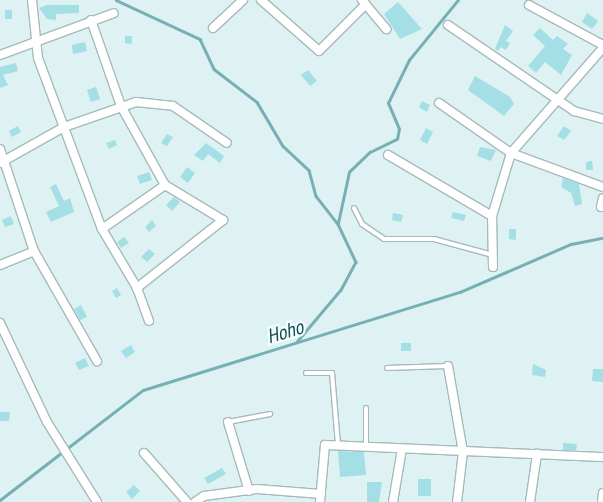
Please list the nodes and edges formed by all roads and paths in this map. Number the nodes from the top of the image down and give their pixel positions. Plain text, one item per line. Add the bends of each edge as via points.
1 (32, 0) edge
2 (243, 0) edge
3 (261, 0) edge
4 (364, 2) edge
5 (529, 5) dead end
6 (114, 13) dead end
7 (91, 20) junction
8 (448, 25) dead end
9 (213, 28) dead end
10 (386, 29) dead end
11 (35, 40) junction
12 (603, 47) edge
13 (0, 55) edge
14 (557, 100) junction
15 (438, 103) dead end
16 (121, 106) junction
17 (603, 118) edge
18 (64, 128) junction
19 (227, 143) dead end
20 (0, 149) edge
21 (511, 153) junction
22 (388, 155) dead end
23 (2, 162) edge
24 (165, 185) junction
25 (603, 187) edge
26 (603, 198) edge
27 (601, 207) dead end
28 (354, 208) dead end
29 (492, 216) junction
30 (102, 229) junction
31 (34, 251) junction
32 (493, 255) junction
33 (0, 265) edge
34 (493, 267) dead end
35 (137, 288) junction
36 (149, 321) dead end
37 (0, 323) edge
38 (97, 361) dead end
39 (448, 366) joint
40 (387, 368) dead end
41 (306, 372) dead end
42 (366, 408) dead end
43 (270, 414) dead end
44 (228, 422) joint
45 (338, 446) junction
46 (366, 447) junction
47 (402, 449) junction
48 (463, 452) junction
49 (144, 453) dead end
50 (537, 454) junction
51 (603, 457) edge
52 (249, 490) junction
53 (603, 493) edge
54 (321, 498) edge
55 (96, 502) edge
56 (187, 502) edge
57 (195, 502) edge
58 (393, 502) edge
59 (457, 502) edge
60 (530, 502) edge
61 (602, 502) edge

1 - 11 street
2 - 9 street
3 - 4 street via 320,51
4 - 10 street
5 - 12 street
6 - 7 street
7 - 11 street
7 - 16 street
8 - 14 street
11 - 13 street
11 - 18 street
12 - 14 street
14 - 17 street via 574,111
14 - 21 street
15 - 21 street
16 - 18 street
16 - 19 street via 136,102 173,106
16 - 24 street
18 - 23 street
18 - 30 street
20 - 23 street
21 - 25 street
21 - 29 street
22 - 29 street
23 - 31 street
24 - 30 street
24 - 35 street via 223,220
26 - 27 street
28 - 32 lane via 362,224 384,239 434,240
29 - 32 street
30 - 35 street
31 - 33 street
31 - 38 street
32 - 34 street
35 - 36 street
37 - 55 street via 47,422
39 - 40 lane
39 - 48 street
41 - 45 lane via 332,373
42 - 46 lane
43 - 44 lane
44 - 52 street
45 - 46 street
45 - 54 street via 325,445
46 - 47 street
47 - 48 street
47 - 58 street
48 - 50 street
48 - 59 street
49 - 56 street
50 - 51 street
50 - 60 street
52 - 54 street
52 - 57 street via 204,496
53 - 61 street

